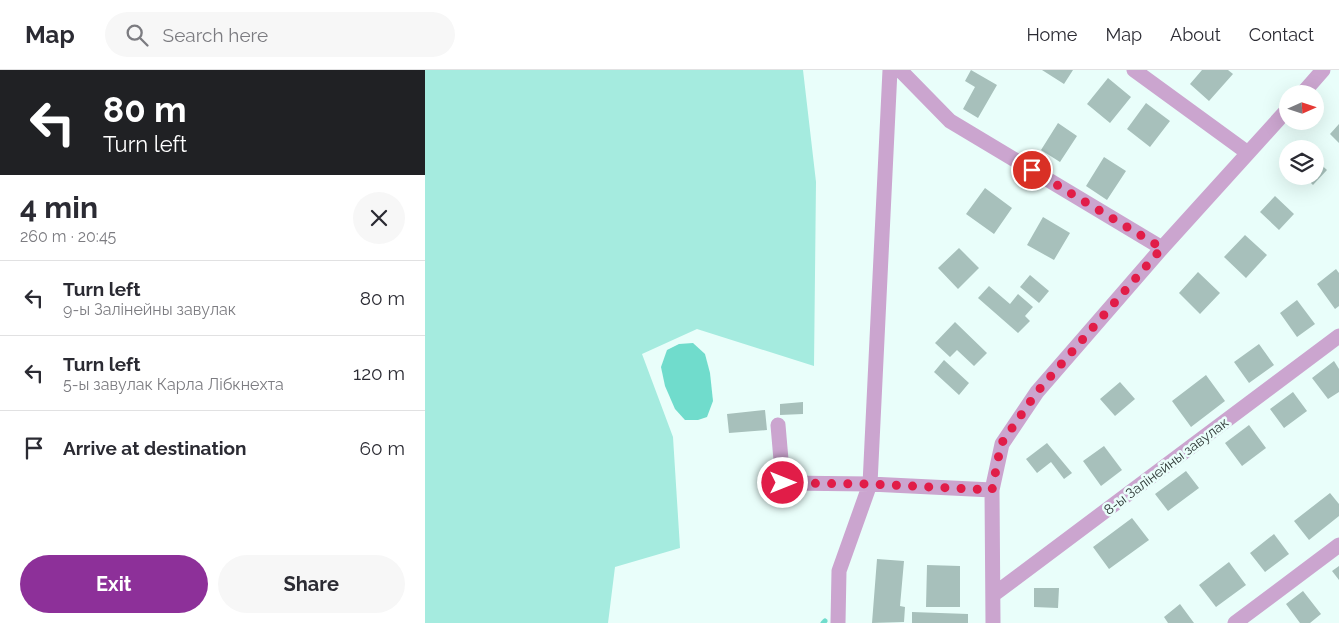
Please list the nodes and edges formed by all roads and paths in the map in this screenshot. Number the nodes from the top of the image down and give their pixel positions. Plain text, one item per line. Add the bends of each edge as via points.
1 (890, 70) edge
2 (900, 70) edge
3 (1134, 70) edge
4 (1323, 70) edge
5 (1310, 85) edge
6 (1279, 119) edge
7 (1248, 153) junction
8 (1162, 248) junction
9 (1339, 336) edge
10 (778, 425) dead end
11 (870, 484) junction
12 (992, 490) junction
13 (1339, 545) edge
14 (993, 595) junction
15 (838, 623) edge
16 (993, 623) edge
17 (1235, 623) edge

1 - 11 street
2 - 8 street via 950,120
3 - 7 street
4 - 5 street
6 - 7 street
7 - 8 street
8 - 12 street via 1037,392 1001,444
9 - 14 street, 8-ы Залінейны завулак
10 - 11 street via 783,483
11 - 12 street
11 - 15 street via 839,570
12 - 14 street
13 - 17 street
14 - 16 street

